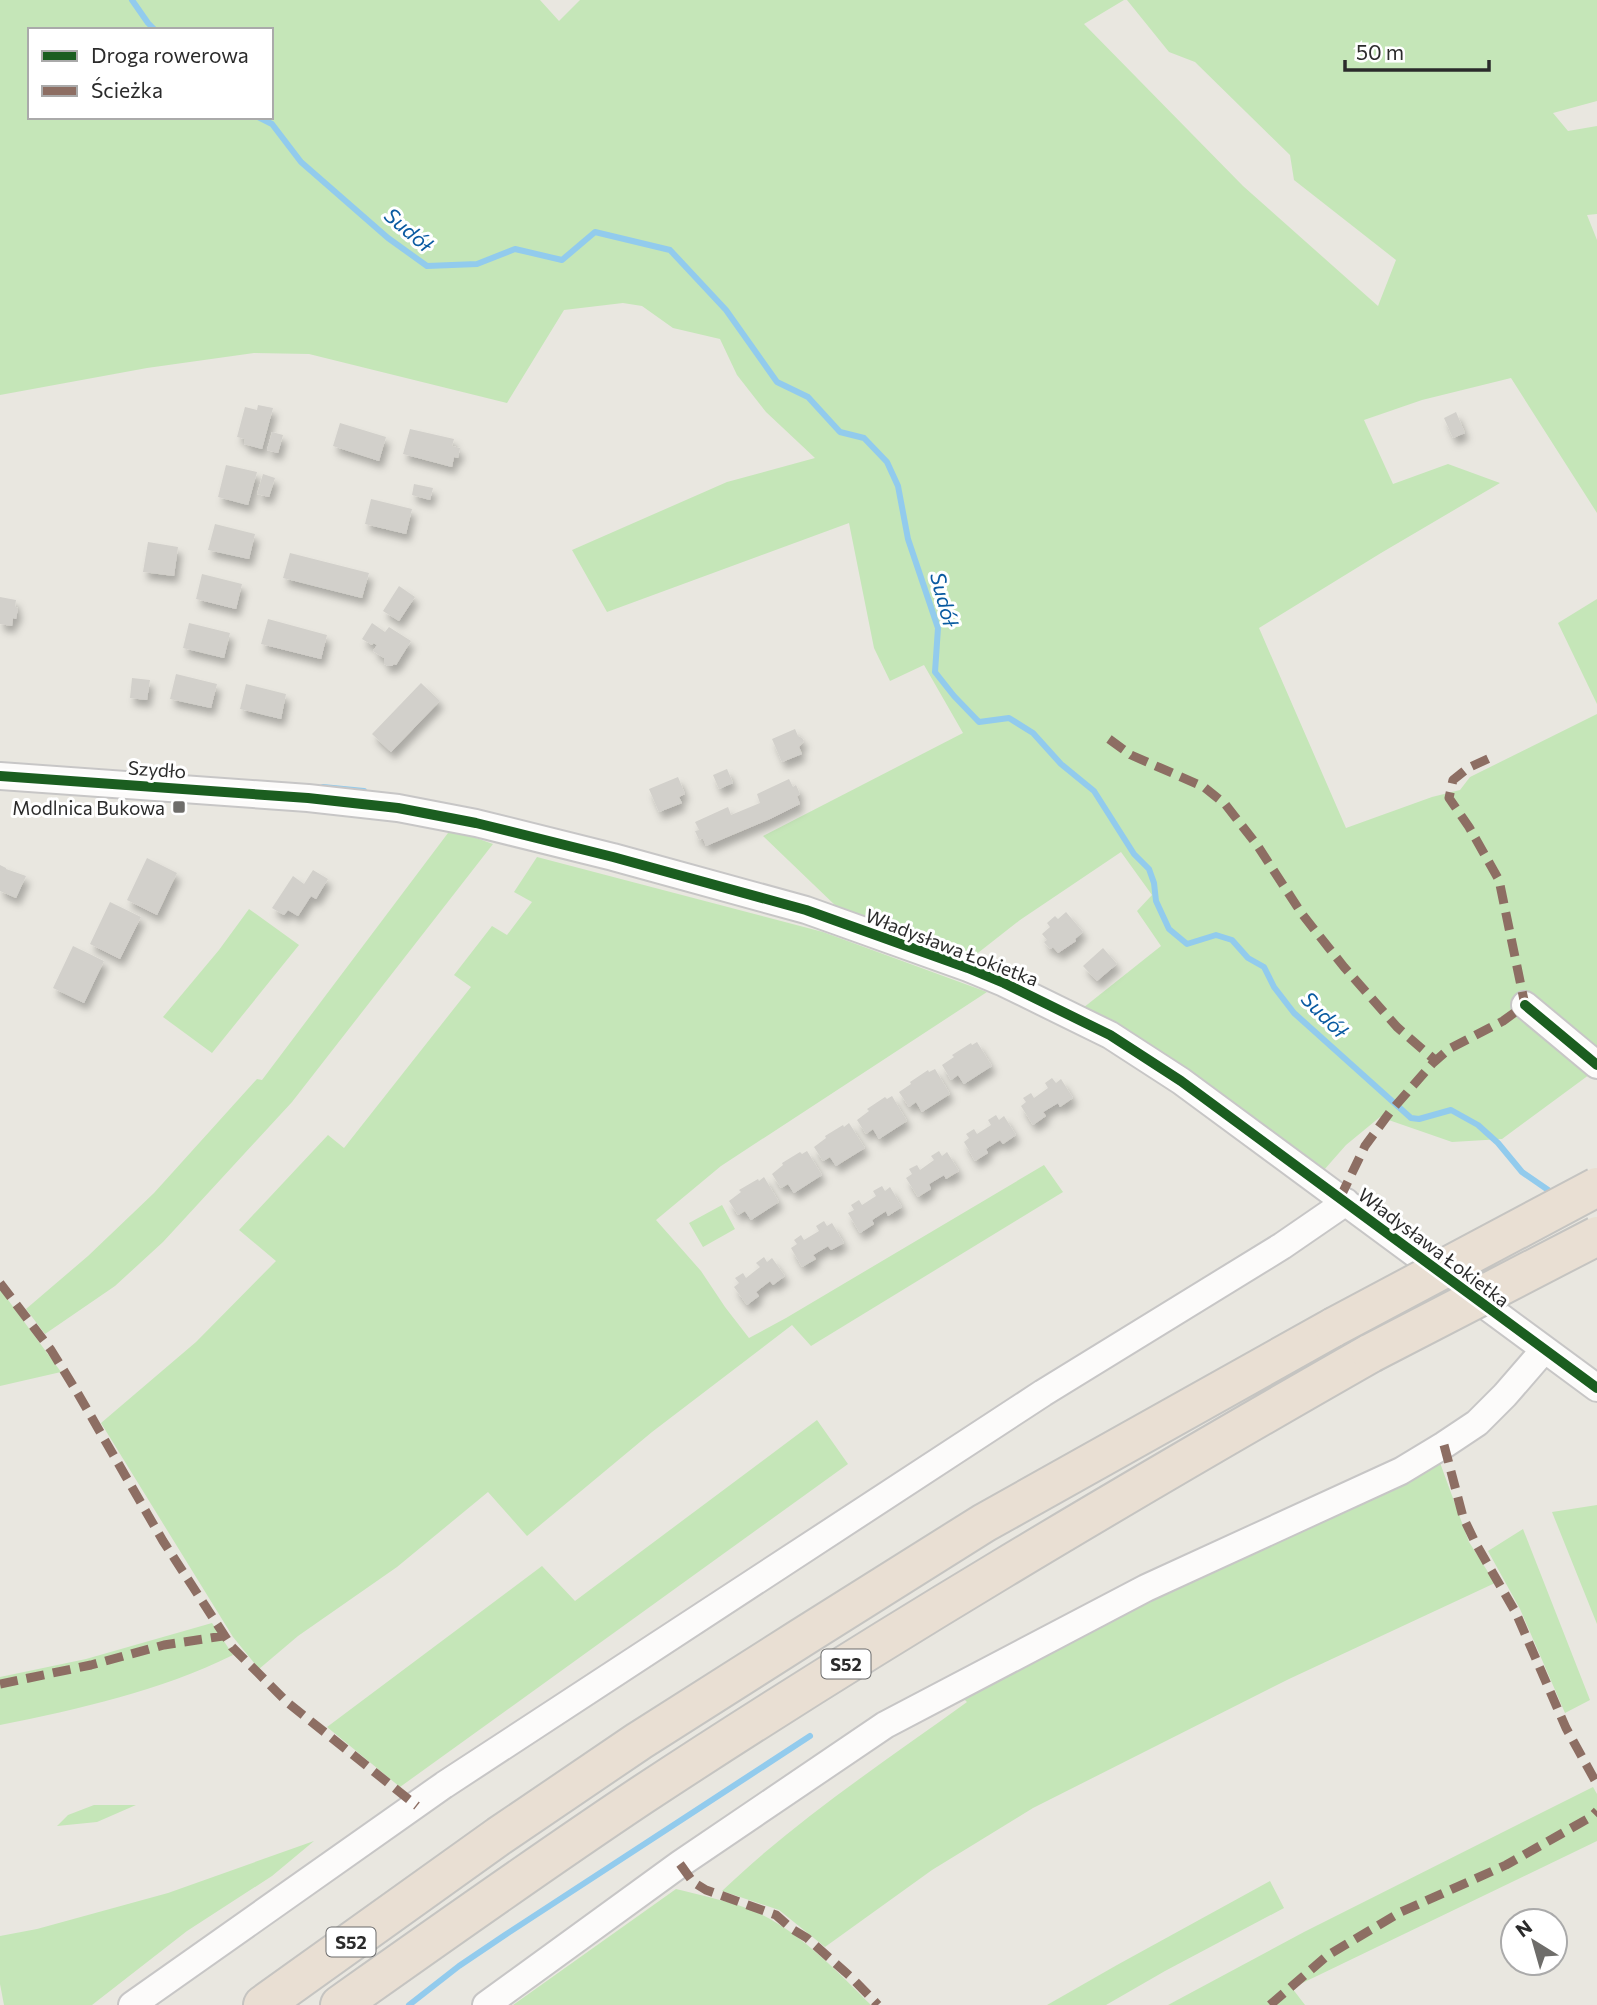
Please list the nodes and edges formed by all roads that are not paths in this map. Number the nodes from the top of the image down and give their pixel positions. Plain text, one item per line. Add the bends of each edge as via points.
1 (0, 776) edge
2 (312, 799) joint
3 (1525, 1005) dead end
4 (1597, 1065) edge
5 (1597, 1187) edge
6 (1346, 1202) junction
7 (1597, 1236) edge
8 (1544, 1350) junction
9 (1597, 1388) edge
10 (132, 2005) edge
11 (263, 2005) edge
12 (340, 2005) edge
13 (485, 2005) edge

1 - 2 street, Szydło
2 - 6 street, Władysława Łokietka via 439,814 601,854 806,911 968,968 1110,1035 1181,1080
3 - 4 street
5 - 11 highway, S52, bridge via 984,1523 639,1741
6 - 8 street, Władysława Łokietka
6 - 10 street via 1282,1247 1043,1393 444,1786
7 - 12 highway, S52, bridge via 1371,1353 832,1673 642,1796
8 - 9 street, Władysława Łokietka
8 - 13 street via 1477,1423 1444,1445 1401,1471 1146,1588 885,1725 680,1864

